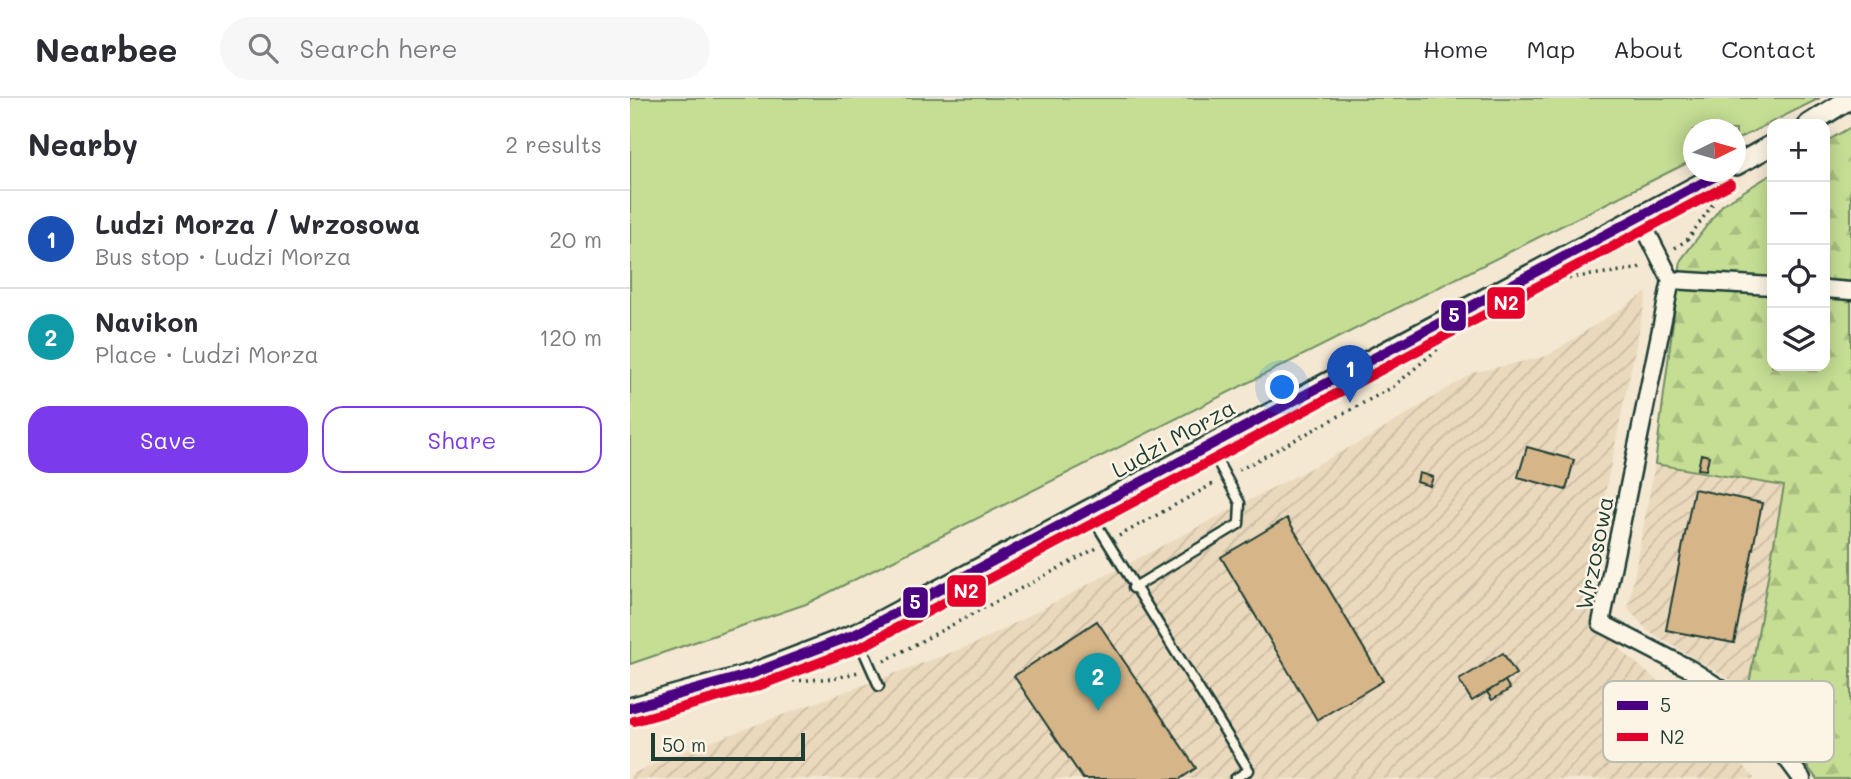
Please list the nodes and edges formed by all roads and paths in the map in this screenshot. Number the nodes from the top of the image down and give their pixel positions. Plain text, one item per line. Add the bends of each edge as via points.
1 (1851, 98) edge
2 (1817, 119) edge
3 (1767, 148) edge
4 (1746, 159) edge
5 (1704, 182) edge
6 (1639, 217) junction
7 (1671, 280) junction
8 (1767, 286) edge
9 (1830, 289) edge
10 (1851, 291) edge
11 (1209, 446) junction
12 (1089, 512) junction
13 (1133, 588) junction
14 (856, 634) junction
15 (1708, 681) edge
16 (878, 685) dead end
17 (630, 708) edge
18 (1789, 762) edge
19 (1235, 779) edge
20 (1802, 779) edge

1 - 2 street
3 - 4 street
5 - 6 street, Ludzi Morza
6 - 7 street
6 - 11 street, Ludzi Morza
7 - 8 street
7 - 15 street, Wrzosowa via 1601,623
9 - 10 street
11 - 12 street, Ludzi Morza
11 - 13 lane via 1240,503 1239,524
12 - 13 lane
12 - 14 street, Ludzi Morza
13 - 19 lane via 1249,770
14 - 16 lane
14 - 17 street, Ludzi Morza via 751,674
18 - 20 street, Wrzosowa

